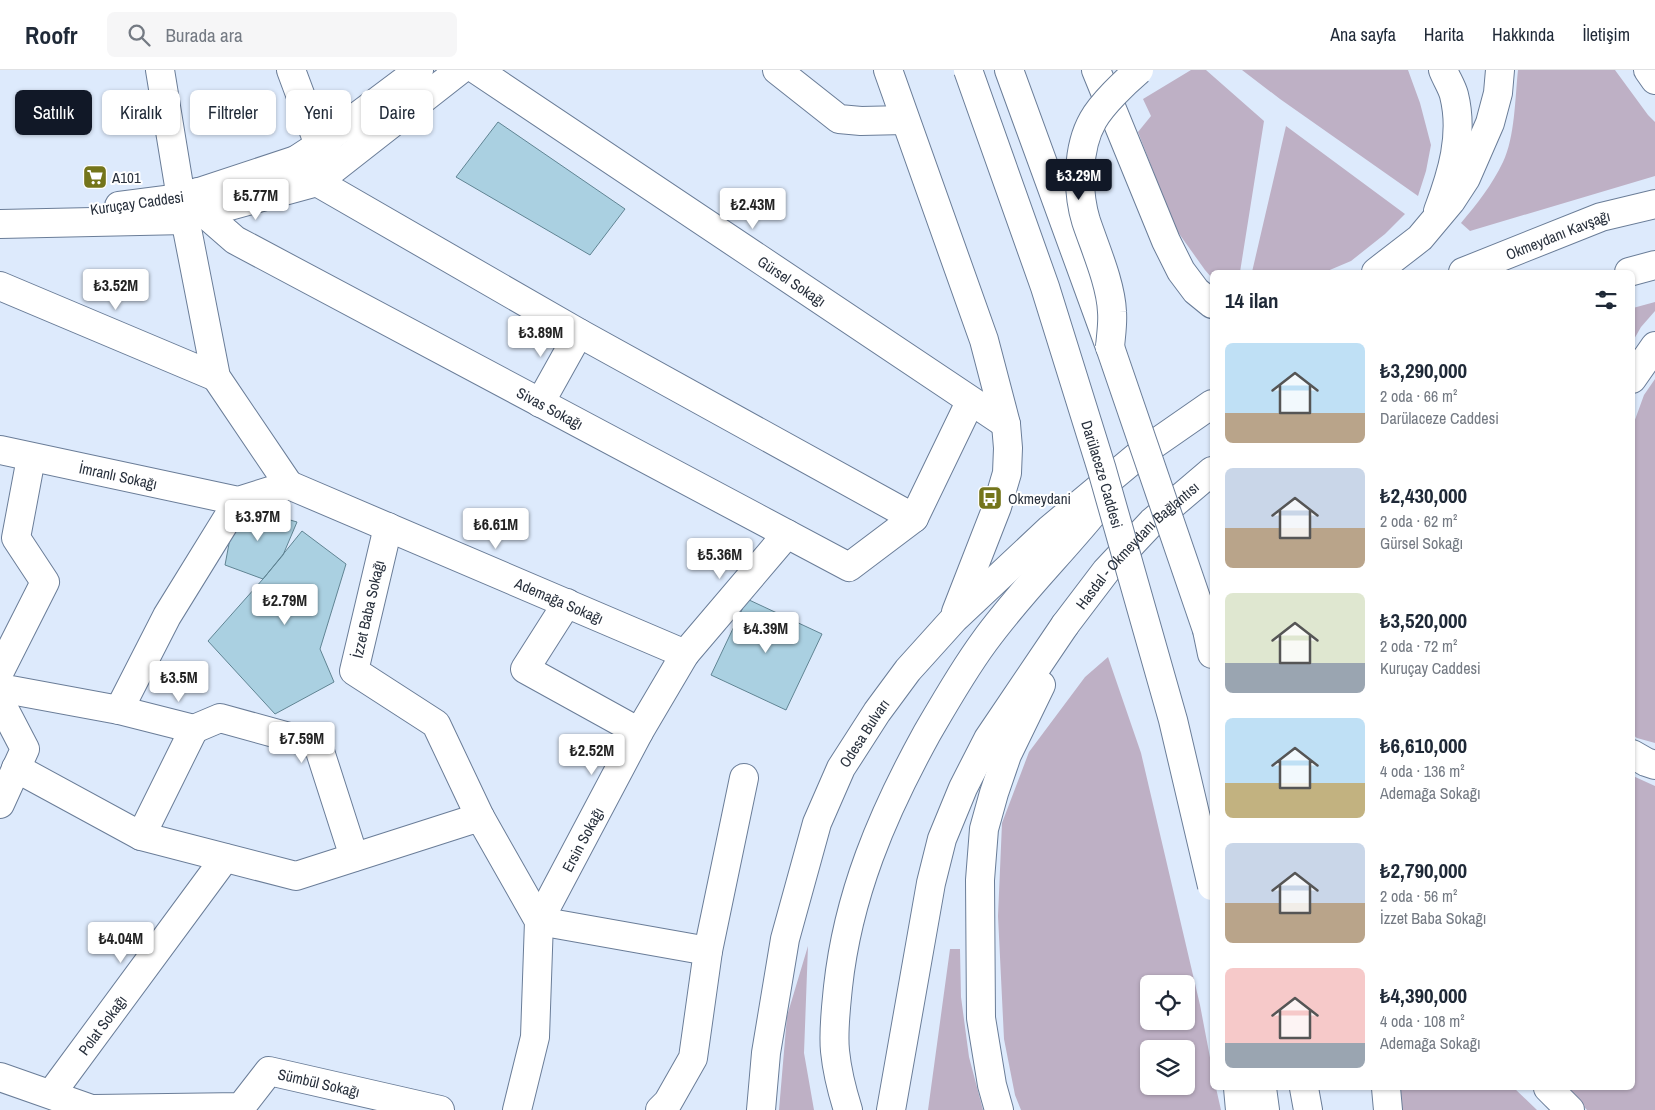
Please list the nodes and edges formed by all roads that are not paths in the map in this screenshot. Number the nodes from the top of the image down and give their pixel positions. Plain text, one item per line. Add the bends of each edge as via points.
1 (160, 70) edge
2 (291, 70) edge
3 (419, 70) edge
4 (477, 70) edge
5 (777, 70) edge
6 (888, 70) edge
7 (968, 70) edge
8 (1009, 70) edge
9 (1096, 70) edge
10 (1139, 70) edge
11 (1443, 70) edge
12 (1500, 70) edge
13 (1648, 70) edge
14 (443, 75) edge
15 (1655, 80) edge
16 (905, 120) junction
17 (319, 145) junction
18 (296, 160) junction
19 (327, 174) junction
20 (1655, 204) edge
21 (192, 206) junction
22 (1435, 219) junction
23 (0, 222) edge
24 (1655, 265) edge
25 (1379, 270) edge
26 (1468, 270) edge
27 (1635, 270) edge
28 (0, 286) edge
29 (1210, 302) edge
30 (580, 334) junction
31 (1655, 346) edge
32 (1110, 347) junction
33 (1635, 375) edge
34 (216, 377) junction
35 (970, 402) junction
36 (540, 403) junction
37 (1210, 405) edge
38 (1006, 424) junction
39 (0, 450) edge
40 (1140, 454) junction
41 (31, 458) junction
42 (1210, 472) edge
43 (289, 485) junction
44 (238, 501) junction
45 (914, 518) junction
46 (388, 527) junction
47 (787, 534) junction
48 (567, 603) junction
49 (954, 619) junction
50 (1065, 625) junction
51 (1210, 639) edge
52 (685, 654) junction
53 (0, 671) edge
54 (0, 688) edge
55 (0, 701) edge
56 (119, 710) junction
57 (194, 729) junction
58 (639, 732) junction
59 (1635, 756) edge
60 (1655, 765) edge
61 (16, 768) junction
62 (744, 778) dead end
63 (0, 804) edge
64 (480, 817) junction
65 (141, 836) junction
66 (354, 857) junction
67 (225, 858) junction
68 (1210, 877) edge
69 (540, 921) junction
70 (708, 950) junction
71 (0, 1077) edge
72 (1238, 1090) edge
73 (1262, 1090) edge
74 (1304, 1090) edge
75 (1386, 1090) edge
76 (1550, 1090) edge
77 (51, 1094) junction
78 (846, 1102) edge
79 (94, 1110) edge
80 (440, 1110) edge
81 (517, 1110) edge
82 (660, 1110) edge
83 (761, 1110) edge
84 (892, 1110) edge
85 (999, 1110) edge
86 (1240, 1110) edge
87 (1265, 1110) edge
88 (1308, 1110) edge
89 (1388, 1110) edge
90 (1570, 1110) edge

1 - 21 main road
2 - 17 main road
3 - 17 main road, Kuruçay Caddesi
4 - 35 main road, Gürsel Sokağı
5 - 16 main road via 838,119
6 - 16 main road
7 - 68 main road, Darülaceze Caddesi, bridge via 1045,287 1104,479 1173,720
8 - 32 main road
9 - 29 main road via 1166,241 1181,271 1196,291
10 - 32 main road, bridge via 1093,120 1083,146 1080,172 1086,219 1112,312
11 - 22 main road via 1454,95 1456,150 1451,177
12 - 22 main road via 1490,123 1479,149 1452,201
13 - 15 main road
14 - 19 main road
16 - 38 main road via 984,340
17 - 18 main road, Kuruçay Caddesi
17 - 19 main road
18 - 19 main road
18 - 21 main road, Kuruçay Caddesi
19 - 21 main road
19 - 30 main road
20 - 26 main road, Okmeydanı Kavşağı via 1600,217
21 - 23 main road, Kuruçay Caddesi
21 - 34 main road
21 - 36 main road, Sivas Sokağı via 235,240
22 - 25 main road via 1420,238
24 - 27 main road
28 - 34 main road
30 - 36 main road
30 - 45 main road
31 - 33 main road
32 - 51 main road, bridge
34 - 43 main road
35 - 38 main road, Gürsel Sokağı
35 - 45 main road
36 - 47 main road, Sivas Sokağı
37 - 40 main road
38 - 49 main road via 1007,474
39 - 41 main road, İmranlı Sokağı
40 - 49 main road, Odesa Bulvarı via 1050,529
40 - 78 main road via 984,642 946,700 885,815 855,896 840,967 835,1050
41 - 44 main road, İmranlı Sokağı
41 - 53 main road via 16,538 45,582
42 - 50 main road, Hasdal - Okmeydanı Bağlantısı via 1152,522 1106,571
43 - 44 main road, İmranlı Sokağı
43 - 46 main road, Ademağa Sokağı
44 - 56 main road via 167,616
45 - 47 main road, Sivas Sokağı via 849,567
46 - 48 main road, Ademağa Sokağı
46 - 64 main road, İzzet Baba Sokağı via 354,671 436,724
47 - 52 main road
48 - 52 main road, Ademağa Sokağı
48 - 58 main road via 525,669
49 - 83 main road, Odesa Bulvarı via 908,670 877,712 841,768 817,823 785,939 766,1053
50 - 84 main road via 988,739 942,839 931,883
50 - 85 main road via 1043,682 1007,755 984,829 980,880 981,1018
52 - 58 main road, Ersin Sokağı
54 - 56 main road
55 - 61 main road via 25,749
56 - 57 main road
57 - 65 main road
57 - 66 main road via 220,718 318,745
58 - 69 main road, Ersin Sokağı
59 - 60 main road
61 - 63 main road
61 - 65 main road
62 - 70 main road
64 - 66 main road
64 - 69 main road
65 - 67 main road
66 - 67 main road via 296,876
67 - 77 main road, Polat Sokağı
69 - 70 main road
69 - 81 main road via 535,1037
70 - 82 main road via 692,1058 668,1102
71 - 77 main road
72 - 86 main road
73 - 87 main road
74 - 88 main road
75 - 89 main road
76 - 90 main road
77 - 79 main road
79 - 80 main road, Sümbül Sokağı via 240,1107 269,1071

